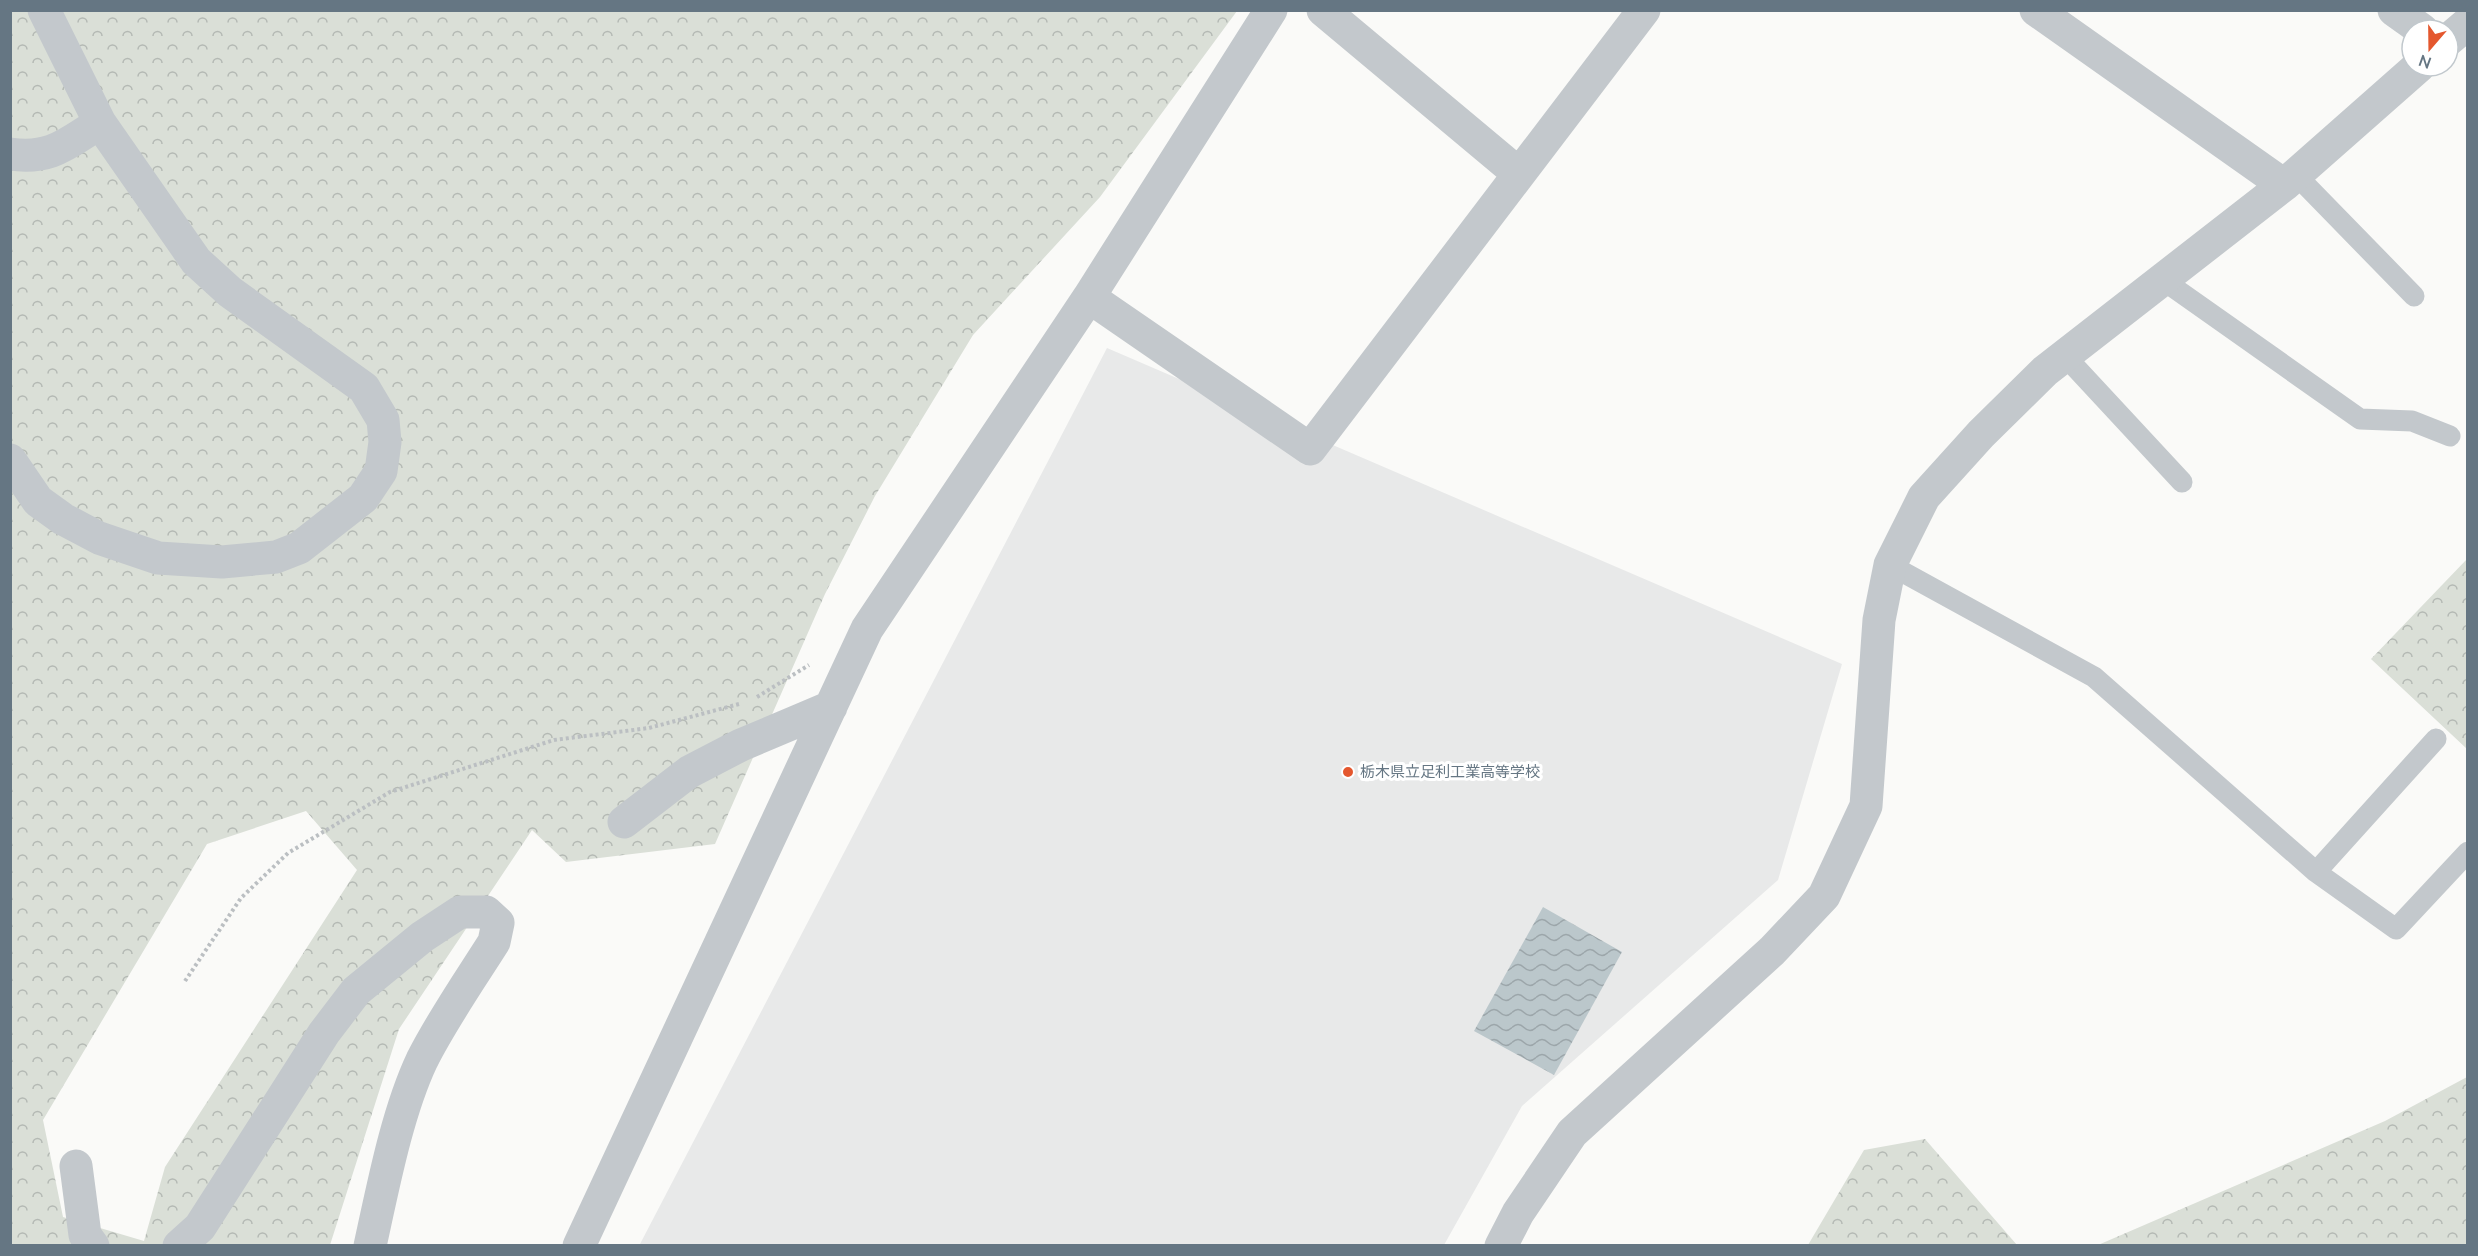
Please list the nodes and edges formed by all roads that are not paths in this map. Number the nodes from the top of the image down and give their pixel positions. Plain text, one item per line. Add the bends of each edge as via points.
1 (44, 10) edge
2 (1271, 10) edge
3 (1323, 10) edge
4 (2036, 10) edge
5 (1635, 14) edge
6 (2405, 78) edge
7 (100, 123) junction
8 (10, 154) edge
9 (1520, 174) junction
10 (2290, 180) junction
11 (2163, 280) junction
12 (2414, 296) dead end
13 (1089, 297) junction
14 (2065, 357) junction
15 (2450, 436) dead end
16 (10, 460) edge
17 (2182, 482) dead end
18 (1890, 565) junction
19 (831, 707) junction
20 (2436, 739) dead end
21 (624, 822) dead end
22 (2468, 852) edge
23 (2316, 872) junction
24 (76, 1166) dead end
25 (93, 1245) edge
26 (179, 1245) edge
27 (370, 1245) edge
28 (579, 1245) edge
29 (1501, 1245) edge

1 - 7 street
2 - 13 street
3 - 9 street
4 - 10 street
5 - 9 street
6 - 10 street
7 - 8 street via 52,153
7 - 16 street via 196,261 230,292 364,388 383,420 381,471 363,498 299,548 276,557 222,562 158,558 99,538 38,501
9 - 13 street via 1310,449
10 - 11 street
10 - 12 lane
11 - 14 street
11 - 15 lane via 2360,419 2412,421
13 - 19 street via 867,629
14 - 17 lane
14 - 18 street via 2045,371 1989,426 1924,497
18 - 23 lane via 2094,677
18 - 29 street via 1879,620 1866,806 1824,896 1772,951 1572,1133
19 - 21 street via 689,772
19 - 28 street
20 - 23 lane
22 - 23 lane via 2396,929
24 - 25 street via 85,1235
26 - 27 street via 200,1227 324,1033 356,992 422,937 460,912 486,912 498,923 494,942 423,1058 389,1161

